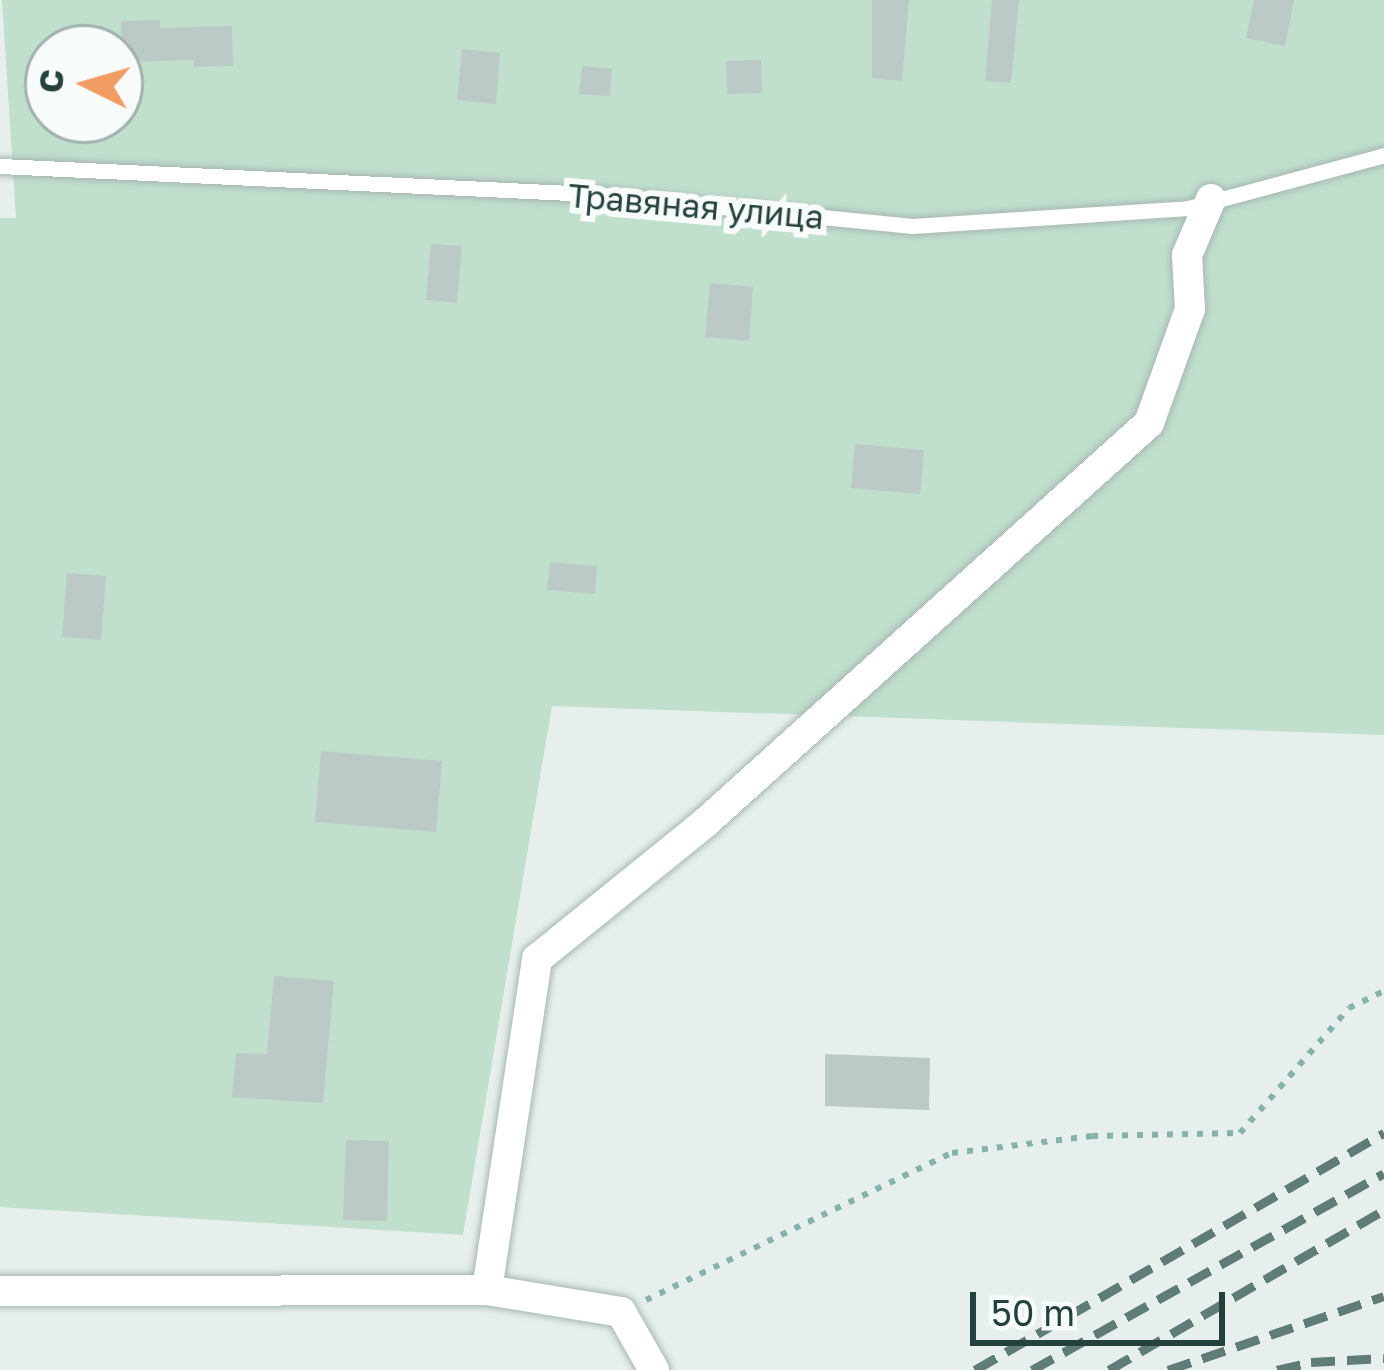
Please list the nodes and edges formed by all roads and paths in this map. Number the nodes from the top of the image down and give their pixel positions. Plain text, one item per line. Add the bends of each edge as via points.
1 (1384, 155) edge
2 (0, 166) edge
3 (1211, 199) junction
4 (1384, 991) edge
5 (487, 1290) junction
6 (0, 1291) edge
7 (621, 1312) junction
8 (654, 1370) edge

1 - 3 lane, Травяная улица
2 - 3 lane, Травяная улица via 592,194 912,226 1188,208
3 - 5 street via 1186,255 1190,309 1149,423 706,822 537,959
4 - 7 path via 1349,1008 1240,1133 1092,1136 952,1153
5 - 6 street
5 - 7 street
7 - 8 street

